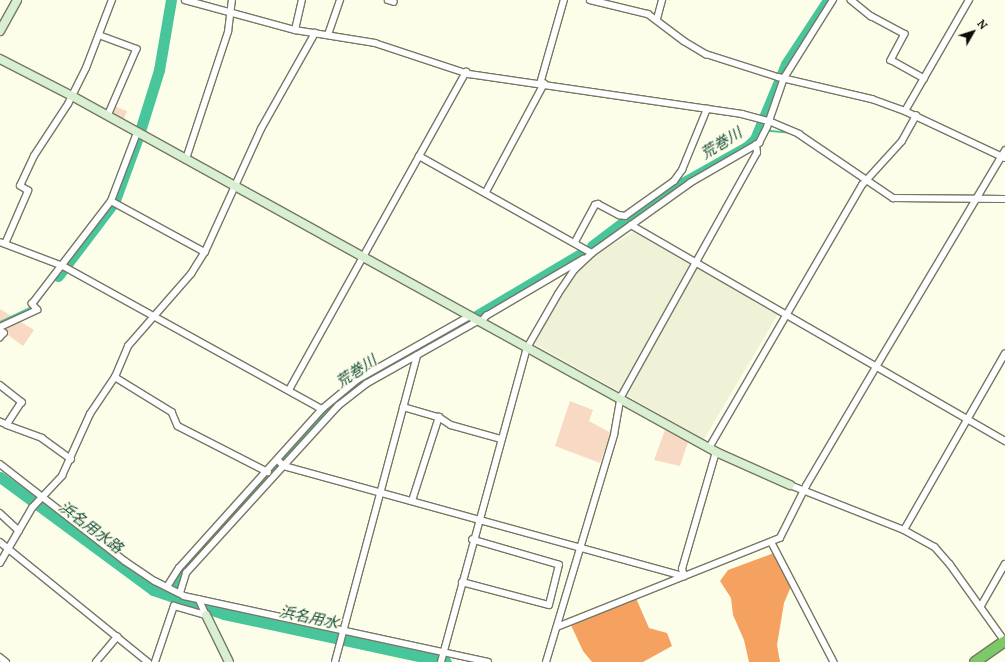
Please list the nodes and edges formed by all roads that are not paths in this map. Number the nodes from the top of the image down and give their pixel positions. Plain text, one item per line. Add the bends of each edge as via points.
1 (18, 0) edge
2 (112, 0) edge
3 (185, 0) edge
4 (232, 0) edge
5 (302, 0) edge
6 (340, 0) edge
7 (564, 0) edge
8 (590, 0) edge
9 (662, 0) edge
10 (833, 0) edge
11 (851, 0) edge
12 (969, 0) edge
13 (232, 14) junction
14 (657, 19) junction
15 (295, 30) junction
16 (0, 31) edge
17 (315, 33) junction
18 (99, 35) junction
19 (328, 35) junction
20 (0, 59) edge
21 (466, 72) junction
22 (782, 77) junction
23 (924, 78) junction
24 (542, 84) junction
25 (72, 96) junction
26 (707, 109) junction
27 (905, 111) junction
28 (108, 116) junction
29 (916, 116) junction
30 (769, 121) junction
31 (137, 133) junction
32 (756, 145) junction
33 (419, 156) junction
34 (1004, 156) edge
35 (186, 159) junction
36 (866, 181) junction
37 (233, 186) junction
38 (486, 192) junction
39 (978, 199) junction
40 (1005, 199) edge
41 (111, 201) junction
42 (631, 225) junction
43 (575, 242) junction
44 (3, 243) edge
45 (205, 252) junction
46 (592, 253) junction
47 (364, 258) junction
48 (587, 258) junction
49 (696, 263) junction
50 (64, 267) junction
51 (786, 316) junction
52 (155, 317) junction
53 (475, 319) junction
54 (0, 327) edge
55 (0, 330) edge
56 (0, 338) edge
57 (528, 348) junction
58 (1005, 354) edge
59 (417, 356) junction
60 (876, 367) junction
61 (115, 377) junction
62 (0, 385) edge
63 (289, 390) junction
64 (621, 400) junction
65 (403, 407) junction
66 (322, 409) junction
67 (439, 416) junction
68 (967, 420) junction
69 (0, 422) edge
70 (7, 425) junction
71 (501, 439) junction
72 (1005, 441) edge
73 (713, 450) junction
74 (71, 459) junction
75 (280, 463) junction
76 (0, 464) edge
77 (268, 472) junction
78 (790, 485) joint
79 (806, 491) junction
80 (379, 492) junction
81 (41, 496) junction
82 (412, 501) junction
83 (0, 513) edge
84 (479, 520) junction
85 (904, 530) junction
86 (19, 531) junction
87 (473, 540) junction
88 (0, 542) edge
89 (772, 543) junction
90 (8, 548) junction
91 (582, 548) junction
92 (0, 563) edge
93 (1005, 564) edge
94 (684, 576) junction
95 (462, 582) junction
96 (166, 587) junction
97 (180, 593) junction
98 (199, 599) junction
99 (981, 606) junction
100 (206, 615) junction
101 (557, 626) junction
102 (341, 631) junction
103 (117, 637) junction
104 (1005, 641) edge
105 (442, 653) junction
106 (336, 661) edge
107 (96, 662) edge
108 (148, 662) edge
109 (156, 662) edge
110 (229, 662) edge
111 (441, 662) edge
112 (488, 662) edge
113 (546, 662) edge
114 (834, 662) edge
115 (975, 662) edge

1 - 16 street
2 - 18 street
3 - 13 street
4 - 13 street
5 - 15 street
6 - 19 street
7 - 24 street
8 - 14 street via 633,9
9 - 14 street
10 - 22 street
11 - 23 street via 871,16 904,34 891,60
12 - 23 street
13 - 15 street
13 - 35 street
14 - 22 street via 700,51
15 - 17 street
17 - 19 street
17 - 37 street via 261,129
18 - 25 street
18 - 28 street via 137,49
19 - 21 street via 376,43
20 - 25 street
21 - 24 street
21 - 33 street
22 - 27 street via 872,99
22 - 30 street
23 - 27 street
24 - 26 street
24 - 38 street
25 - 28 street
25 - 44 street via 34,156 20,186 28,191
26 - 30 street
26 - 43 street via 682,170 674,181 625,216 595,205
27 - 29 street
28 - 31 street
29 - 34 street
29 - 36 street via 895,149
30 - 32 street via 764,135
30 - 36 street via 799,134
31 - 35 street
31 - 41 street
32 - 42 street via 690,183
32 - 49 street via 757,153
33 - 38 street
33 - 47 street
34 - 39 street
35 - 37 street
36 - 39 street via 887,196 899,199
36 - 51 street
37 - 45 street
37 - 47 street
38 - 43 street
39 - 40 street
39 - 60 street
41 - 45 street
41 - 50 street
42 - 46 street
42 - 49 street
43 - 46 street
44 - 50 street
45 - 52 street via 191,274
46 - 48 street
47 - 53 street
47 - 63 street
48 - 53 street via 486,316
48 - 57 street via 568,278
49 - 51 street
49 - 64 street
50 - 52 street
50 - 54 street via 32,304 37,310
51 - 60 street
51 - 73 street
52 - 61 street via 128,346
52 - 63 street
53 - 57 street
53 - 59 street
53 - 66 street via 358,380
55 - 56 street via 4,333
57 - 64 street
57 - 71 street
58 - 68 street
59 - 65 street
59 - 75 street via 366,384 338,406
60 - 68 street
60 - 79 street via 806,486
61 - 74 street via 90,414
61 - 77 street via 172,412 178,426
62 - 70 street via 22,402
63 - 66 street
64 - 73 street
64 - 91 street
65 - 67 street
65 - 80 street
66 - 75 street
67 - 71 street via 450,425
67 - 82 street
68 - 72 street
68 - 85 street
69 - 70 street
70 - 74 street via 42,438
71 - 84 street
73 - 78 street
73 - 94 street via 682,570
74 - 81 street via 62,476
75 - 77 street
75 - 80 street
75 - 97 street via 186,574
76 - 81 street
77 - 96 street via 179,568
78 - 79 street
79 - 85 street
79 - 89 street via 780,538
80 - 82 street
80 - 102 street
81 - 86 street
81 - 96 street via 125,561
82 - 84 street
83 - 86 street
84 - 87 street
84 - 91 street
85 - 99 street via 935,547
86 - 90 street
87 - 95 street
87 - 95 street via 560,565 549,605
88 - 90 street
89 - 94 street
89 - 114 street
90 - 92 street
90 - 103 street
91 - 94 street
91 - 101 street
93 - 99 street
94 - 101 street
95 - 105 street
96 - 97 street
97 - 98 street
98 - 100 street
98 - 102 street
99 - 104 street
100 - 109 street via 174,606
100 - 110 street
101 - 113 street
102 - 105 street
102 - 106 street
103 - 107 street
103 - 108 street
104 - 115 highway
105 - 111 street
105 - 112 street

